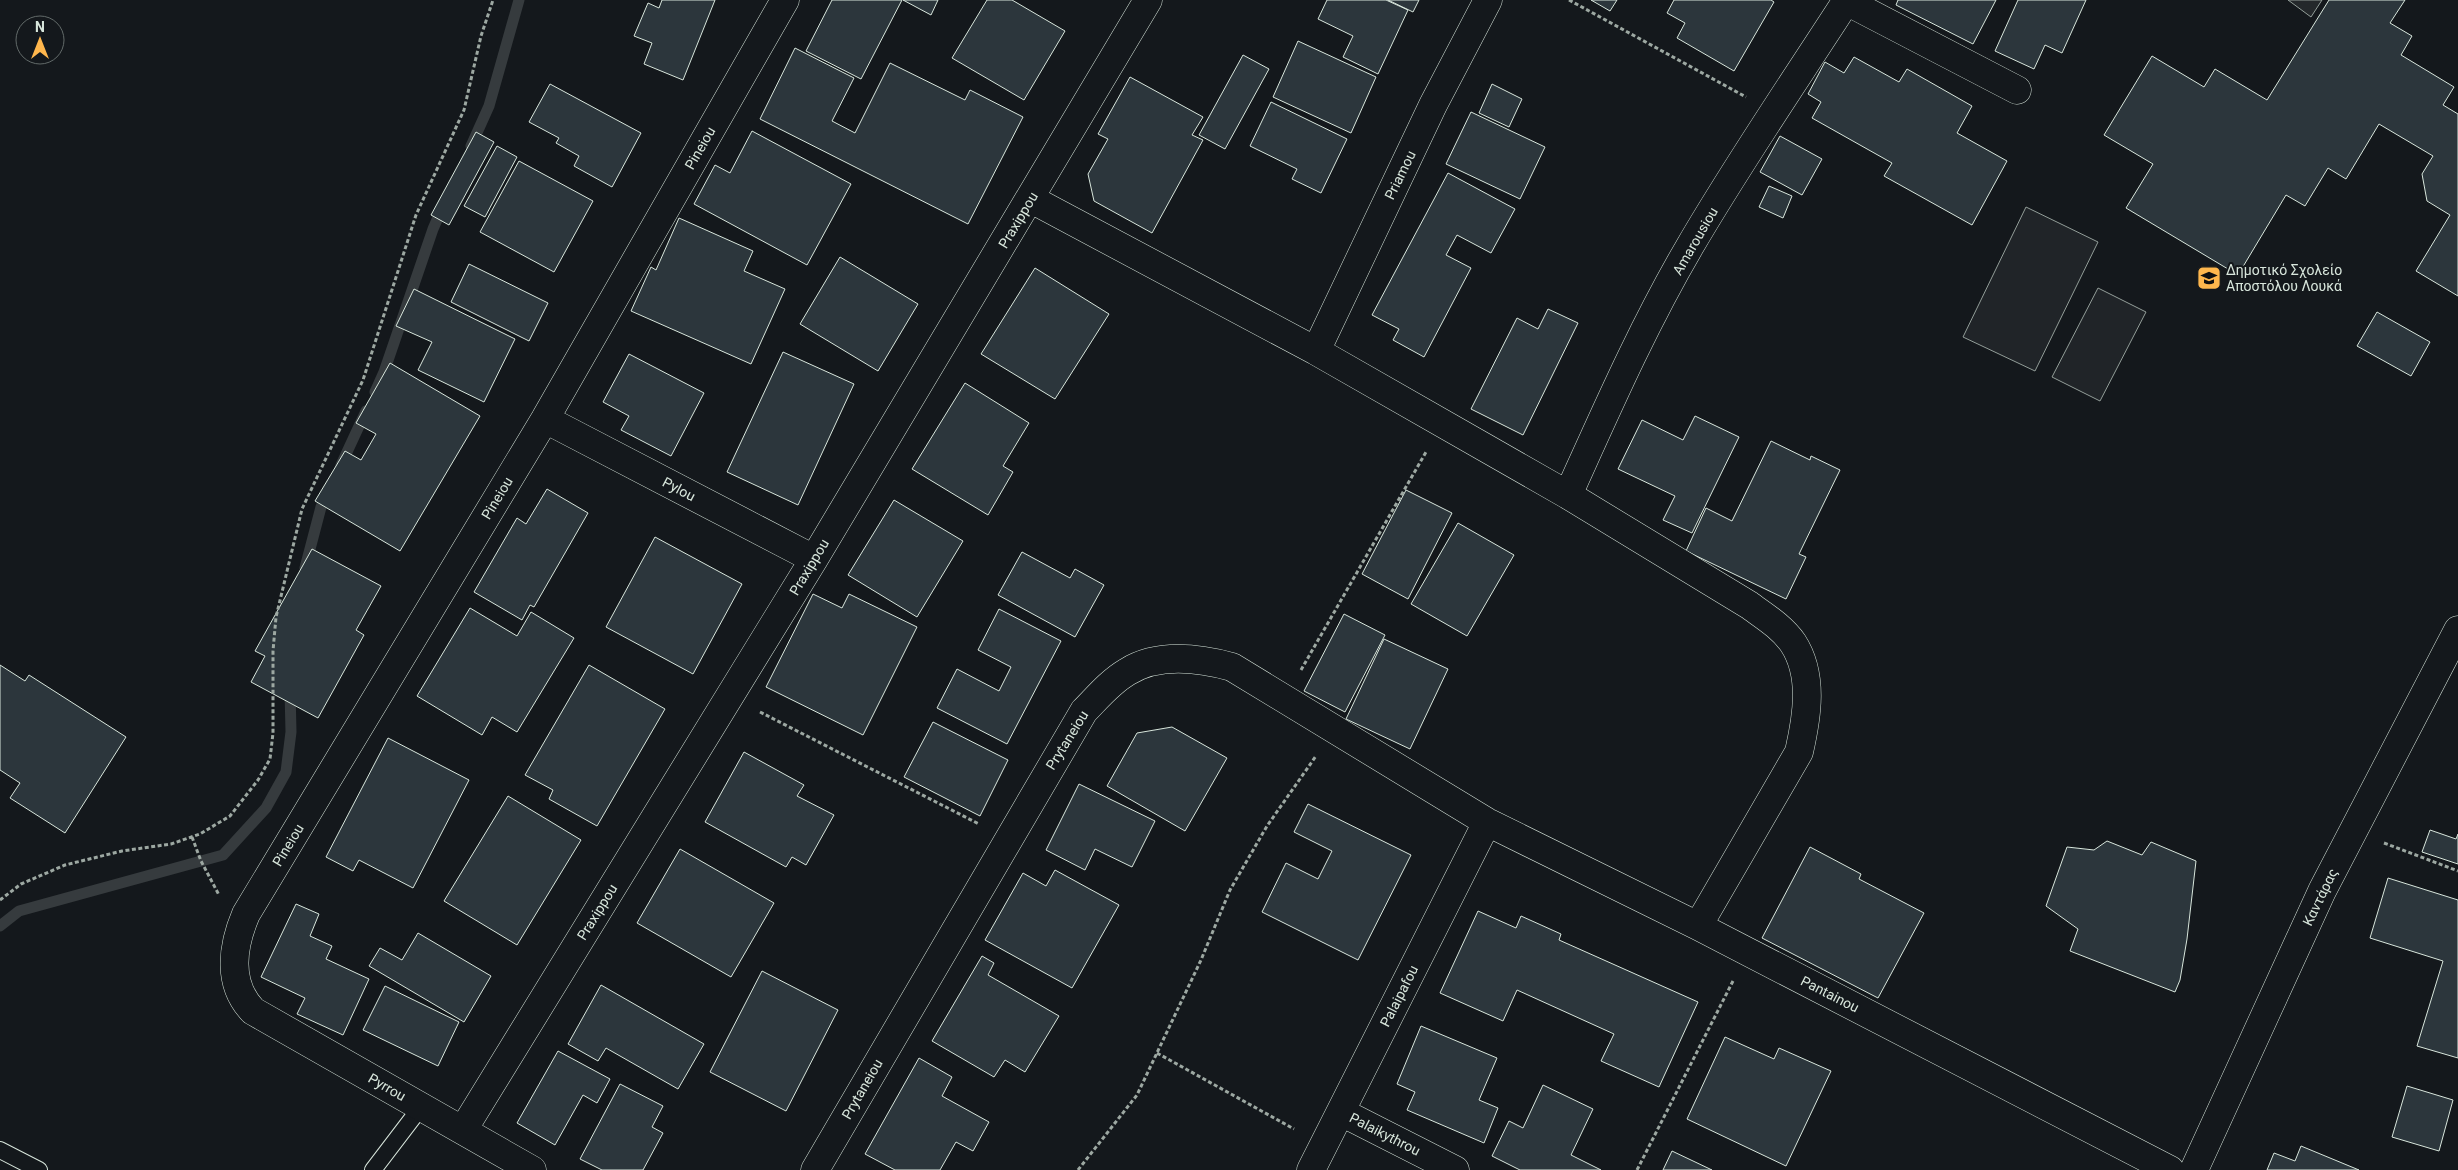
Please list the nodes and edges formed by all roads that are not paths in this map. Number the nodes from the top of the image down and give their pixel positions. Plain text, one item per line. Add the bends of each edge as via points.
1 (785, 0) edge
2 (1148, 0) edge
3 (1488, 0) edge
4 (1847, 0) edge
5 (2017, 90) dead end
6 (1031, 199) junction
7 (1316, 351) junction
8 (544, 419) junction
9 (1568, 495) junction
10 (814, 559) junction
11 (2458, 630) edge
12 (1487, 822) junction
13 (1698, 926) junction
14 (243, 1001) joint
15 (421, 1107) junction
16 (1341, 1112) junction
17 (463, 1130) junction
18 (0, 1150) edge
19 (40, 1170) edge
20 (373, 1170) edge
21 (532, 1170) edge
22 (815, 1170) edge
23 (1310, 1170) edge
24 (1455, 1170) edge
25 (2170, 1170) edge
26 (2194, 1170) edge

1 - 8 street, Pineiou
2 - 6 street, Praxippou
3 - 7 street, Priamou via 1433,105
4 - 5 street
4 - 9 street, Amarousiou via 1772,112 1685,256 1632,356
6 - 7 street
6 - 10 street, Praxippou
7 - 9 street
8 - 10 street, Pylou
8 - 14 street, Pineiou via 246,914 236,938 234,959
9 - 13 street via 1774,623 1793,643 1802,666 1807,719 1799,752
10 - 17 street, Praxippou
11 - 26 street, Καντάρας via 2322,891
12 - 13 street, Pantainou
12 - 16 street, Palaipafou
12 - 22 street, Prytaneiou via 1232,667 1204,659 1168,660 1128,671 1084,711
13 - 25 street, Pantainou
14 - 15 street, Pyrrou via 253,1012
15 - 17 street, Pyrrou
15 - 20 lane
16 - 23 street, Palaipafou
16 - 24 street, Palaikythrou
17 - 21 street, Pyrrou
18 - 19 lane

